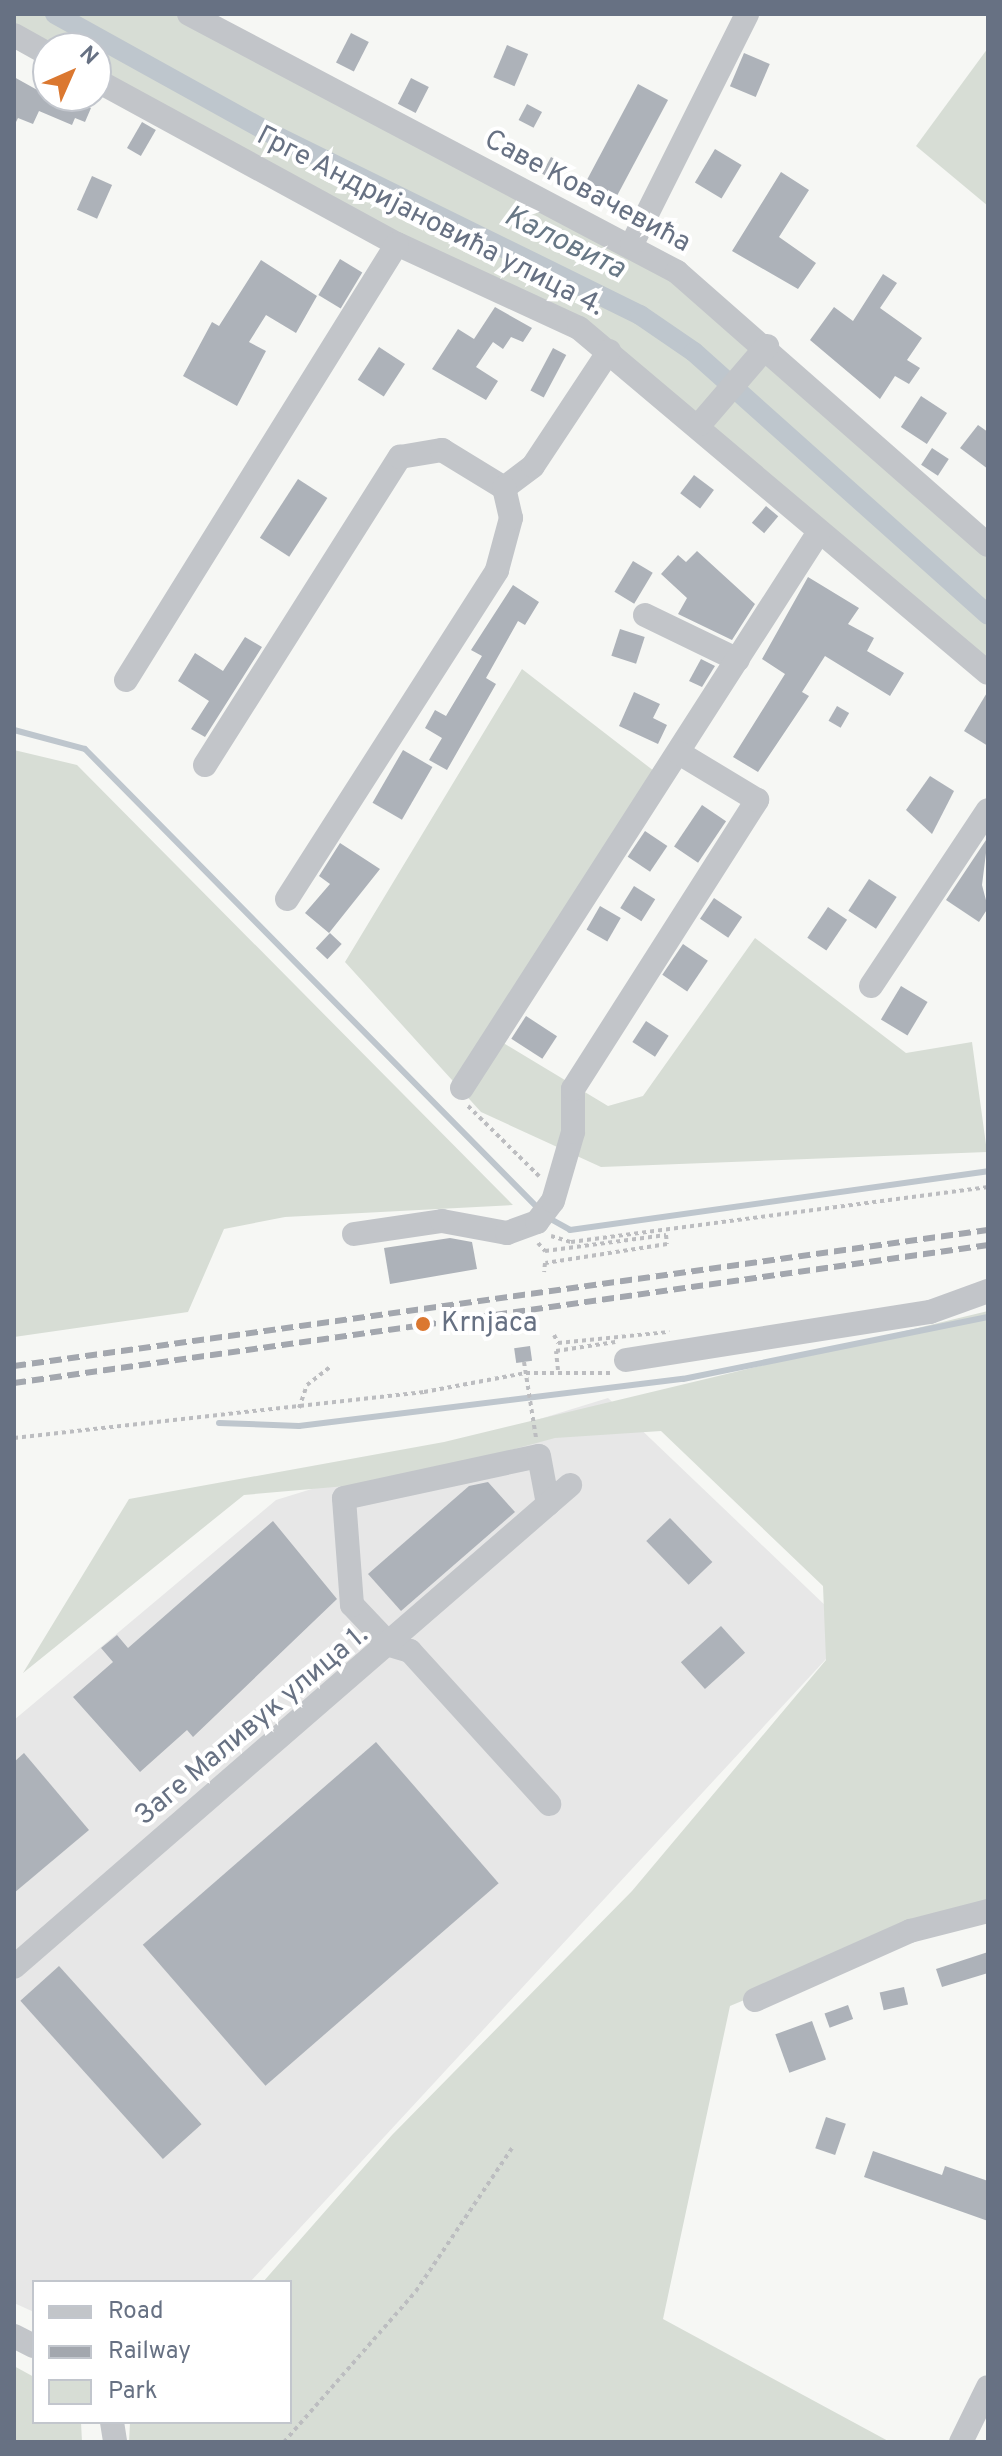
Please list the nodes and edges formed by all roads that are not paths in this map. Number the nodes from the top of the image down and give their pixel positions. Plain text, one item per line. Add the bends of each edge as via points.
1 (747, 14) edge
2 (205, 18) edge
3 (14, 35) edge
4 (32, 45) edge
5 (112, 89) edge
6 (397, 244) junction
7 (632, 244) junction
8 (609, 351) junction
9 (762, 353) junction
10 (708, 415) junction
11 (504, 488) junction
12 (819, 532) junction
13 (988, 545) edge
14 (645, 615) dead end
15 (738, 660) junction
16 (988, 673) edge
17 (126, 680) dead end
18 (679, 753) junction
19 (205, 765) dead end
20 (988, 810) edge
21 (287, 899) dead end
22 (871, 986) dead end
23 (462, 1088) road end
24 (354, 1234) dead end
25 (988, 1291) edge
26 (626, 1360) road end
27 (570, 1485) dead end
28 (548, 1504) junction
29 (390, 1645) junction
30 (549, 1804) dead end
31 (988, 1911) edge
32 (14, 1967) edge
33 (755, 2000) dead end
34 (14, 2336) edge
35 (32, 2345) edge
36 (988, 2387) edge
37 (961, 2442) edge

1 - 7 street
2 - 7 street, Саве Ковачевића
3 - 4 street
5 - 6 street, Грге Андријановића улица 4.
6 - 8 street, Грге Андријановића улица 4. via 555,314
6 - 17 street
7 - 9 street, Саве Ковачевића
8 - 10 street, Грге Андријановића улица 4.
8 - 11 street, Грге Андријановића улица 4. via 533,466
9 - 10 street
9 - 13 street, Саве Ковачевића
10 - 12 street, Грге Андријановића улица 4.
11 - 19 street via 442,450 400,457
11 - 21 street via 511,518 497,570
12 - 15 street
12 - 16 street, Грге Андријановића улица 4.
14 - 15 street
15 - 18 street
18 - 23 street
18 - 24 street via 757,800 573,1089 573,1132 554,1198 531,1226 442,1221
20 - 22 street
25 - 26 street via 930,1312
27 - 28 street
28 - 29 street
28 - 29 street via 539,1456 344,1498 352,1605
29 - 30 street, Заге Маливук улица 1. via 410,1651
29 - 32 street, Заге Маливук улица 1.
31 - 33 street via 816,1967
34 - 35 street
36 - 37 street

